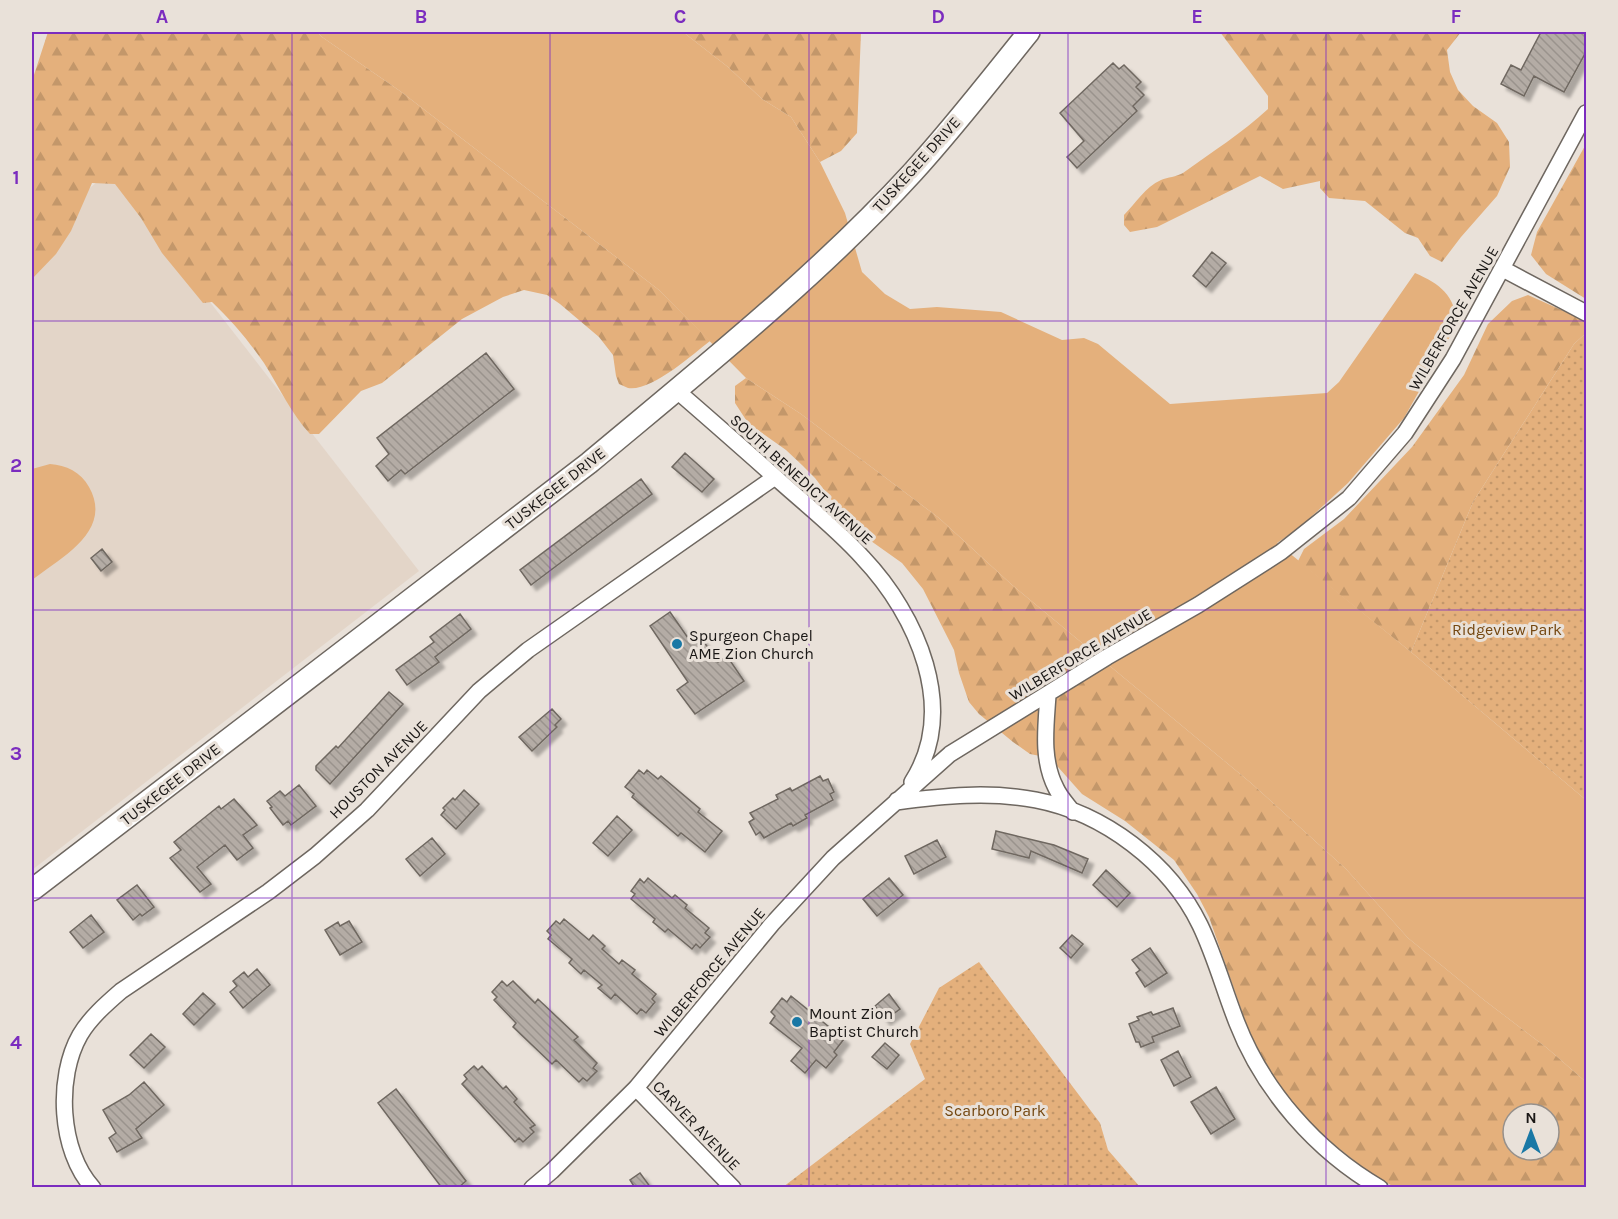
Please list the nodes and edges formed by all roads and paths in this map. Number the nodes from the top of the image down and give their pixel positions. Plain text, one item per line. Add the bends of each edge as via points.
1 (1029, 32) edge
2 (1587, 113) edge
3 (1503, 269) junction
4 (1587, 313) edge
5 (676, 390) junction
6 (775, 477) junction
7 (1048, 695) junction
8 (896, 802) junction
9 (1073, 812) junction
10 (32, 890) edge
11 (636, 1088) junction
12 (93, 1188) edge
13 (532, 1188) edge
14 (733, 1188) edge
15 (1380, 1188) edge

1 - 5 street, TUSKEGEE DRIVE via 914,171 830,255
2 - 3 street, WILBERFORCE AVENUE
3 - 4 street
3 - 7 street, WILBERFORCE AVENUE via 1453,359 1405,432 1349,498 1281,552
5 - 6 street, SOUTH BENEDICT AVENUE
5 - 10 street, TUSKEGEE DRIVE via 589,463
6 - 8 street, SOUTH BENEDICT AVENUE via 864,559 901,607 916,636 931,696 930,743 913,780
6 - 12 street, HOUSTON AVENUE via 528,650 479,691 367,810 315,856 121,991 99,1011 69,1058 64,1087 69,1140
7 - 8 street, WILBERFORCE AVENUE via 950,754
7 - 9 street via 1048,770
8 - 9 street via 946,795 1003,796
8 - 11 street, WILBERFORCE AVENUE via 833,858 772,924
9 - 15 street via 1133,844 1178,889 1200,924 1237,1023 1262,1075 1308,1131
11 - 13 street, WILBERFORCE AVENUE
11 - 14 street, CARVER AVENUE

